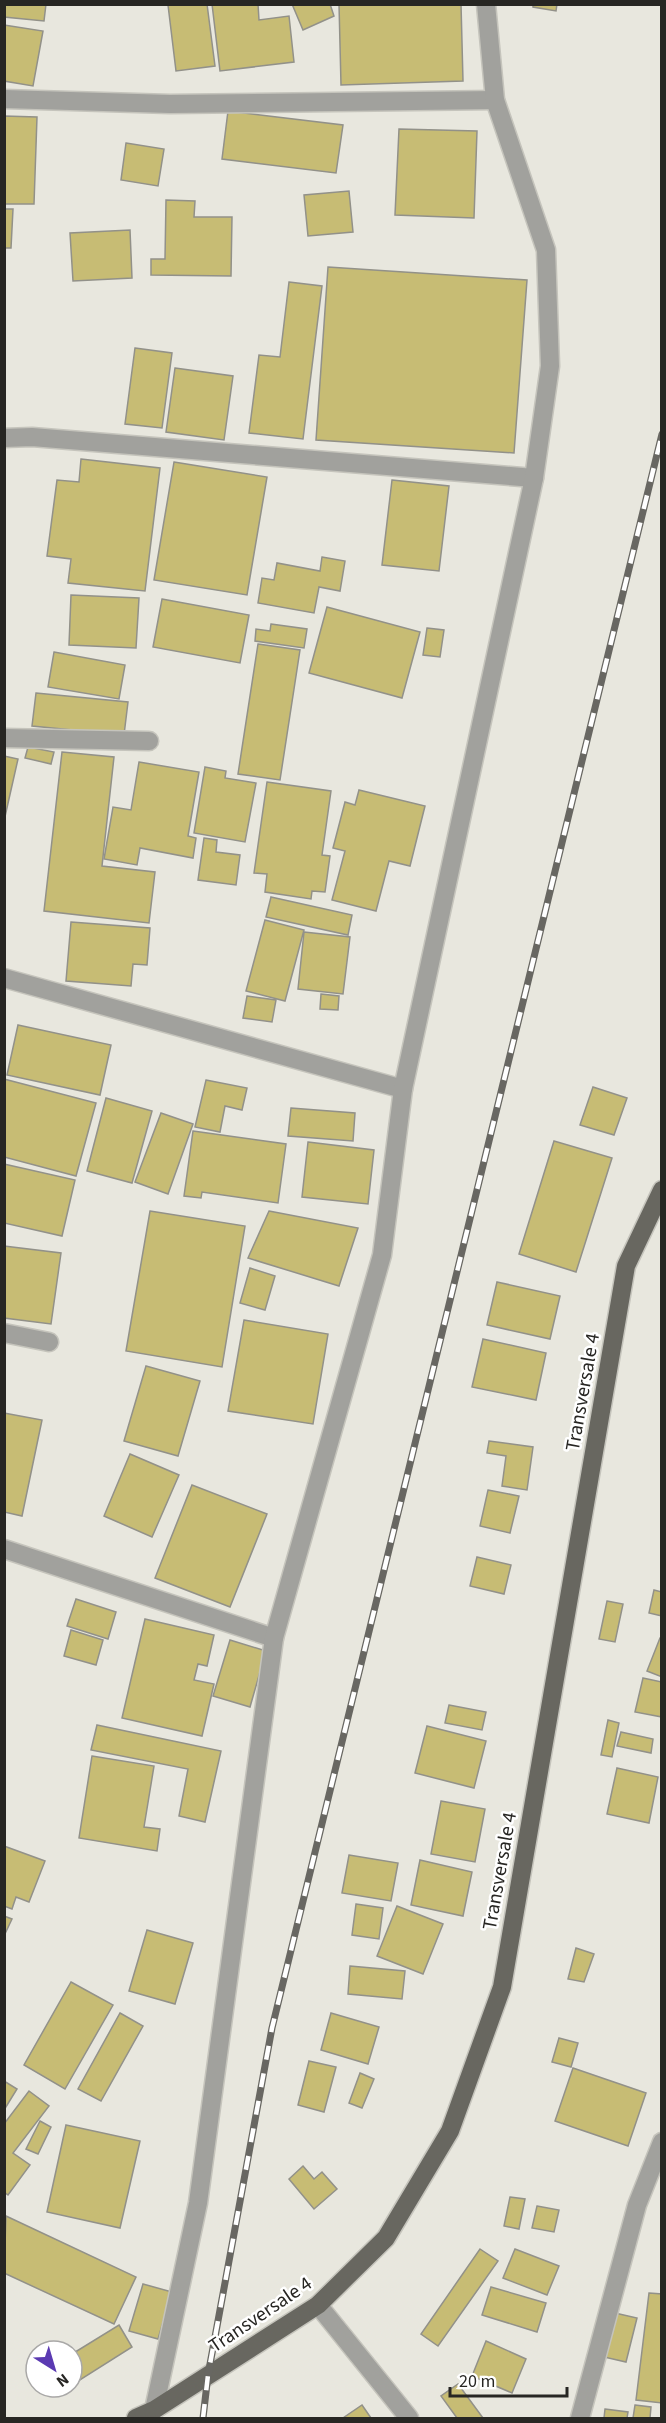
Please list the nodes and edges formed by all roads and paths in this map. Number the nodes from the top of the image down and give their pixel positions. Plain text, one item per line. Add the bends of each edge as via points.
1 (486, 4) edge
2 (4, 99) edge
3 (495, 100) junction
4 (4, 438) edge
5 (534, 478) junction
6 (4, 738) edge
7 (149, 741) dead end
8 (4, 978) edge
9 (403, 1089) junction
10 (662, 1190) edge
11 (4, 1333) edge
12 (49, 1342) dead end
13 (4, 1549) edge
14 (274, 1638) junction
15 (662, 2142) edge
16 (318, 2305) junction
17 (154, 2410) junction
18 (136, 2418) edge
19 (409, 2418) edge
20 (580, 2418) edge

1 - 3 street
2 - 3 street via 170,104
3 - 5 street via 546,250 550,366
4 - 5 street via 32,437
5 - 9 street
6 - 7 street
8 - 9 street
9 - 14 street via 382,1255
10 - 16 main road, Transversale 4 via 627,1266 502,1987 450,2131 386,2238
11 - 12 street
13 - 14 street
14 - 17 street via 198,2203
15 - 20 street via 637,2205
16 - 17 main road, Transversale 4
16 - 19 street
17 - 18 main road, Transversale 4

